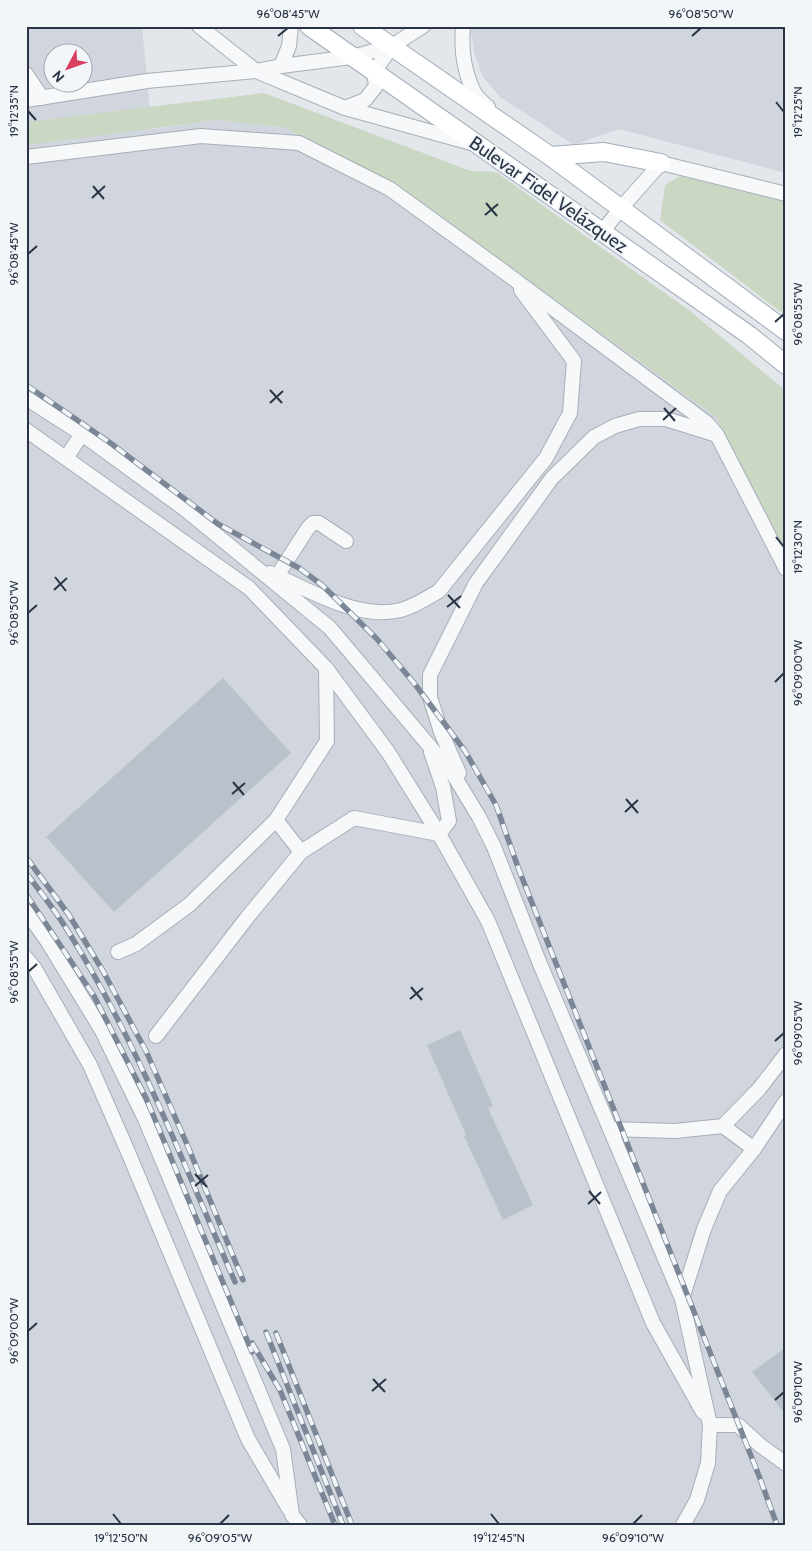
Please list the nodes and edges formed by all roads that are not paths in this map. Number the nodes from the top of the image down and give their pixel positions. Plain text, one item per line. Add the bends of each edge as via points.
1 (199, 26) edge
2 (292, 26) edge
3 (309, 26) edge
4 (362, 26) edge
5 (372, 26) edge
6 (423, 26) edge
7 (463, 26) edge
8 (392, 46) junction
9 (352, 57) junction
10 (281, 66) junction
11 (256, 72) junction
12 (374, 72) junction
13 (26, 74) edge
14 (42, 98) junction
15 (26, 100) edge
16 (345, 108) junction
17 (510, 128) junction
18 (479, 145) junction
19 (550, 156) junction
20 (26, 157) edge
21 (662, 164) junction
22 (786, 194) edge
23 (621, 208) junction
24 (603, 231) junction
25 (512, 277) junction
26 (786, 330) edge
27 (786, 365) edge
28 (26, 398) edge
29 (26, 430) edge
30 (82, 434) junction
31 (718, 435) junction
32 (66, 458) junction
33 (346, 541) dead end
34 (253, 565) junction
35 (786, 569) edge
36 (277, 576) junction
37 (326, 668) junction
38 (429, 745) junction
39 (479, 817) junction
40 (276, 820) junction
41 (439, 834) junction
42 (300, 852) junction
43 (26, 911) edge
44 (118, 952) dead end
45 (26, 958) edge
46 (156, 1036) dead end
47 (786, 1054) edge
48 (786, 1101) edge
49 (723, 1126) junction
50 (610, 1129) junction
51 (754, 1148) junction
52 (682, 1299) junction
53 (710, 1425) junction
54 (786, 1464) edge
55 (296, 1521) edge
56 (683, 1525) edge

1 - 11 street
2 - 10 street
3 - 9 main road, Bulevar Fidel Velázquez
4 - 8 main road, Bulevar Fidel Velázquez
5 - 8 street
6 - 8 street
7 - 17 street via 465,68 475,94
8 - 9 street
8 - 12 street
8 - 17 main road, Bulevar Fidel Velázquez
9 - 10 street
9 - 12 main road, Bulevar Fidel Velázquez
10 - 11 street
11 - 14 street via 147,81
11 - 16 street
12 - 16 street via 376,86 365,100
12 - 18 main road, Bulevar Fidel Velázquez
13 - 14 street
14 - 15 street
16 - 18 street
17 - 19 main road, Bulevar Fidel Velázquez
18 - 24 main road, Bulevar Fidel Velázquez
19 - 21 main road via 604,152
19 - 23 main road, Bulevar Fidel Velázquez
20 - 25 street via 201,136 299,143 390,189
21 - 22 street
21 - 23 street
23 - 24 street
23 - 26 main road, Bulevar Fidel Velázquez
24 - 27 main road, Bulevar Fidel Velázquez
25 - 31 street via 707,423
25 - 36 street via 574,362 570,413 546,458 439,591 421,602 401,610 360,610
28 - 30 street
29 - 32 street
30 - 32 street
30 - 34 street via 186,510
31 - 35 street
31 - 39 street via 666,419 639,419 594,437 552,478 476,583 430,675 430,696 440,732
32 - 37 street via 249,588
33 - 36 street via 319,523 313,524
34 - 36 street
34 - 38 street via 330,628
37 - 40 street via 326,741
37 - 41 street via 388,752
38 - 39 street via 453,774
38 - 41 street via 443,787 448,820
39 - 50 street
40 - 42 street
40 - 44 street via 189,904 136,944
41 - 42 street via 354,818
41 - 53 street via 488,921 653,1323
42 - 46 street
43 - 55 street via 101,1029 145,1120 283,1449
45 - 55 street via 90,1065 248,1439
47 - 49 street via 759,1089
48 - 51 street
49 - 50 street via 675,1131
49 - 51 street
50 - 52 street
51 - 52 street via 720,1191
52 - 53 street
53 - 54 street via 738,1424
53 - 56 street via 708,1463 697,1500

